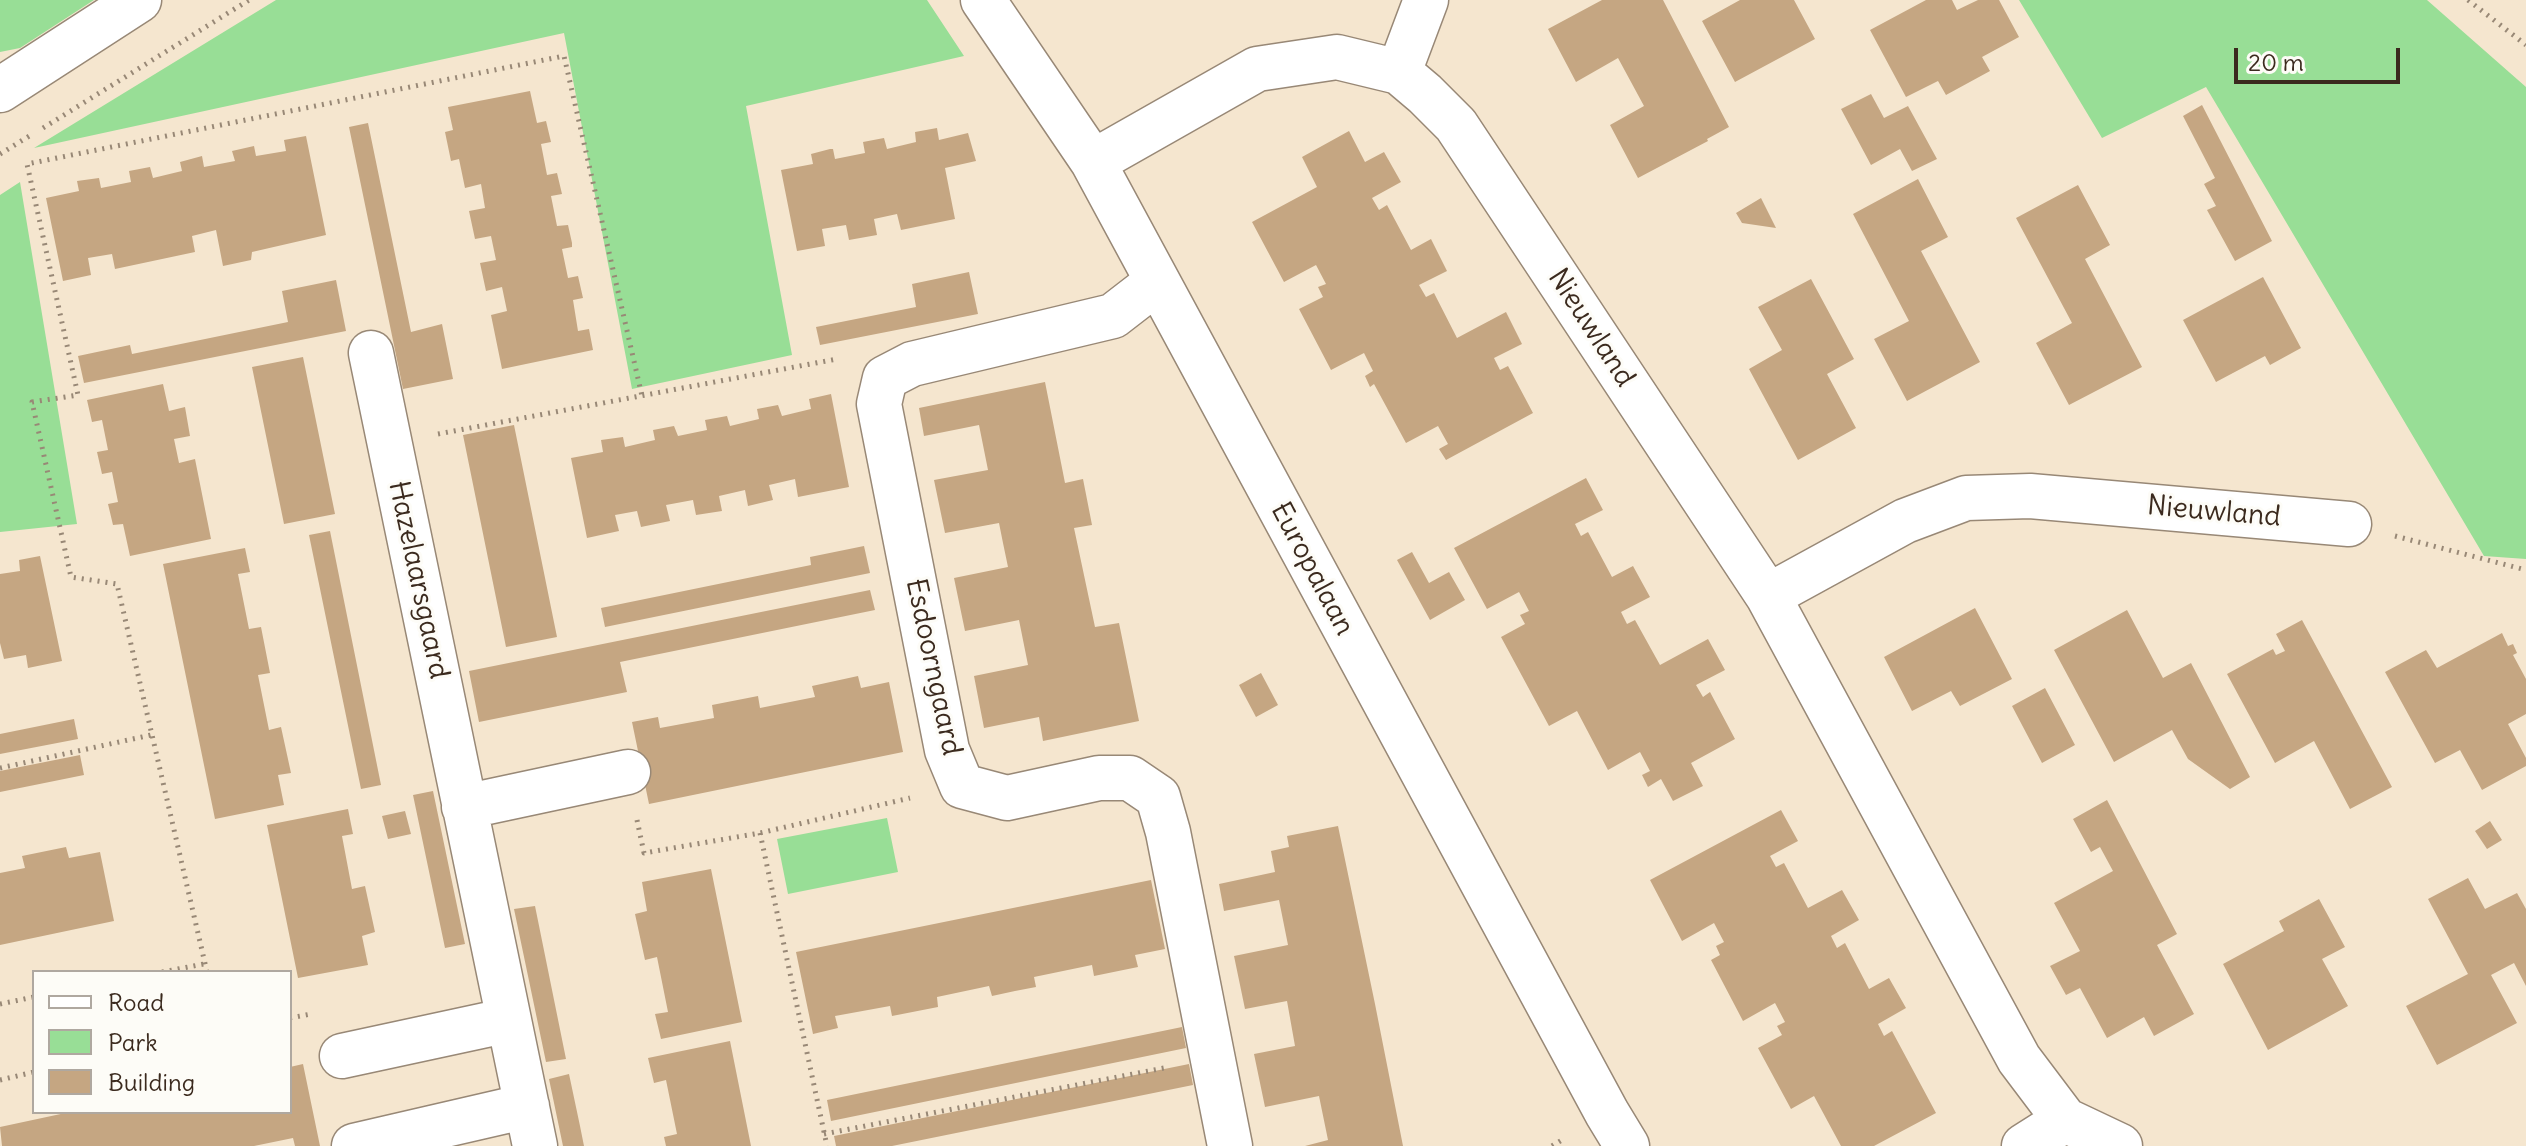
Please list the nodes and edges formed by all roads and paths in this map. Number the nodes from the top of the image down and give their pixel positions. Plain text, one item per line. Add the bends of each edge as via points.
1 (139, 0) edge
2 (249, 0) edge
3 (983, 0) edge
4 (1426, 0) edge
5 (2468, 0) edge
6 (2526, 45) edge
7 (1399, 72) junction
8 (2, 88) edge
9 (0, 154) edge
10 (1093, 162) junction
11 (1157, 282) junction
12 (371, 353) dead end
13 (885, 378) junction
14 (642, 396) junction
15 (389, 442) junction
16 (2349, 524) joint
17 (2526, 570) edge
18 (1768, 596) junction
19 (151, 735) junction
20 (0, 768) edge
21 (628, 772) joint
22 (962, 786) junction
23 (464, 807) junction
24 (760, 833) junction
25 (205, 964) junction
26 (173, 970) edge
27 (206, 970) edge
28 (32, 997) edge
29 (0, 1004) edge
30 (509, 1020) junction
31 (342, 1056) dead end
32 (1212, 1059) junction
33 (32, 1072) edge
34 (0, 1080) edge
35 (2065, 1120) junction
36 (531, 1126) edge
37 (824, 1134) junction
38 (354, 1146) edge
39 (827, 1146) edge
40 (1230, 1146) edge
41 (1627, 1146) edge
42 (2024, 1146) edge
43 (2120, 1146) edge

1 - 8 street
2 - 9 path
3 - 10 street, Europalaan
4 - 7 street
5 - 6 path
7 - 10 street, Nieuwland via 1337,57 1257,69
7 - 18 street, Nieuwland via 1456,125
10 - 11 street, Europalaan
11 - 13 street via 1113,316 912,364
11 - 41 street, Europalaan
12 - 15 street, Hazelaarsgaard
13 - 14 path via 845,357
13 - 22 street, Esdoorngaard via 879,404 947,750
14 - 15 path
14 - 19 path via 564,56 27,164 78,395 32,402 71,577 117,584
15 - 23 street, Hazelaarsgaard
16 - 17 path
16 - 18 street, Nieuwland via 2030,496 1966,498 1905,521
18 - 35 street, Nieuwland via 2019,1059
19 - 20 path
19 - 25 path
21 - 23 street
21 - 24 path via 644,853
22 - 24 path
22 - 32 street, Esdoorngaard via 1007,798 1099,778 1130,778 1158,797
23 - 30 street, Hazelaarsgaard
24 - 37 path
25 - 26 path
25 - 27 path
28 - 29 path
30 - 31 street
30 - 36 street, Hazelaarsgaard
32 - 37 path
32 - 40 street, Esdoorngaard
33 - 34 path
35 - 42 street
35 - 43 street, Nieuwland
36 - 38 street, Hazelaarsgaard
37 - 39 path

